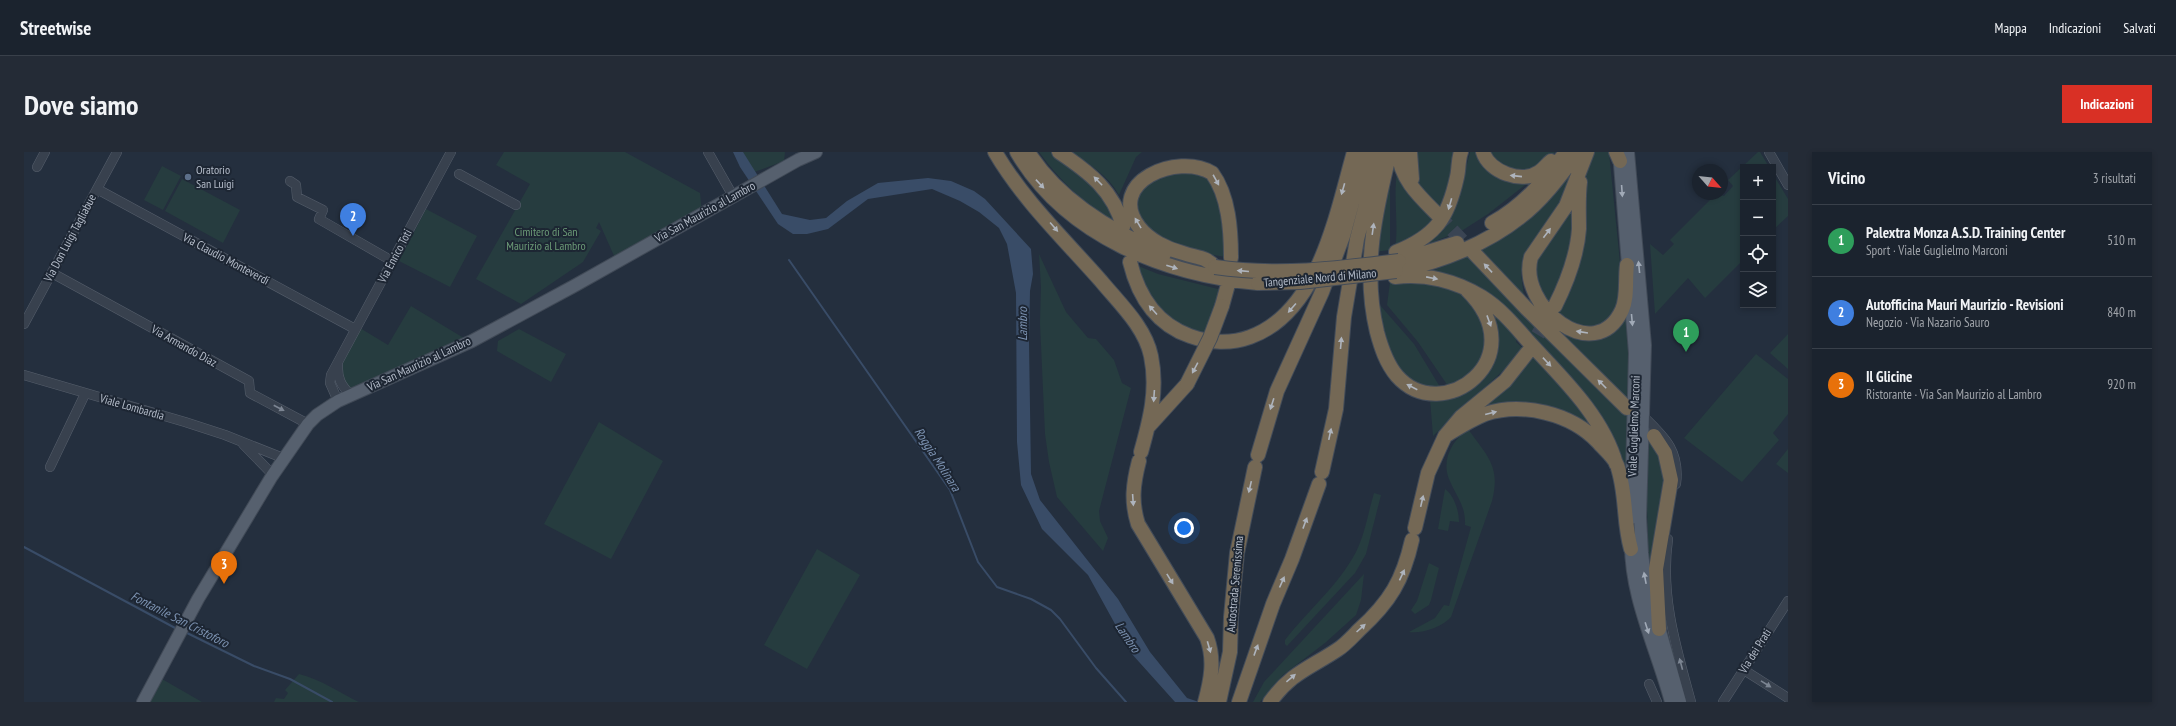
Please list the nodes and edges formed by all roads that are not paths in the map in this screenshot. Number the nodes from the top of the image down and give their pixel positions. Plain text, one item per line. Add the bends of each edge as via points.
1 (45, 152) edge
2 (117, 152) edge
3 (451, 152) edge
4 (708, 152) edge
5 (816, 152) edge
6 (996, 152) edge
7 (1017, 152) edge
8 (1028, 152) edge
9 (1059, 152) edge
10 (1354, 152) edge
11 (1366, 152) edge
12 (1380, 152) edge
13 (1390, 152) edge
14 (1398, 152) edge
15 (1410, 152) edge
16 (1461, 152) edge
17 (1466, 152) edge
18 (1483, 152) edge
19 (1559, 152) edge
20 (1566, 152) edge
21 (1578, 152) edge
22 (1587, 152) edge
23 (1769, 152) edge
24 (1620, 154) edge
25 (1581, 166) junction
26 (37, 167) dead end
27 (459, 174) dead end
28 (1457, 176) junction
29 (290, 181) dead end
30 (1788, 185) edge
31 (97, 189) junction
32 (1416, 193) junction
33 (733, 196) junction
34 (516, 205) dead end
35 (1438, 215) tunnel mouth
36 (1123, 227) dead end
37 (1474, 253) tunnel mouth
38 (1231, 258) dead end
39 (392, 262) junction
40 (1130, 262) dead end
41 (1211, 263) junction
42 (1529, 264) junction
43 (1396, 265) junction
44 (1627, 265) junction
45 (52, 273) junction
46 (1227, 288) dead end
47 (1467, 290) junction
48 (1555, 306) tunnel mouth
49 (1535, 317) junction
50 (24, 324) edge
51 (355, 329) junction
52 (1527, 353) tunnel mouth
53 (338, 361) junction
54 (24, 375) edge
55 (85, 394) junction
56 (351, 395) junction
57 (338, 401) junction
58 (1627, 408) dead end
59 (1644, 417) junction
60 (308, 424) junction
61 (1148, 428) junction
62 (1444, 436) junction
63 (1654, 436) dead end
64 (239, 441) junction
65 (283, 458) junction
66 (1616, 464) junction
67 (50, 468) dead end
68 (273, 475) junction
69 (1631, 550) junction
70 (1788, 600) edge
71 (1659, 629) junction
72 (1744, 670) junction
73 (1649, 684) dead end
74 (1674, 698) edge
75 (1788, 698) edge
76 (143, 702) edge
77 (1205, 702) edge
78 (1219, 702) edge
79 (1239, 702) edge
80 (1270, 702) edge
81 (1656, 702) edge
82 (1691, 702) edge
83 (1723, 702) edge

1 - 26 street
2 - 31 street, Via Don Luigi Tagliabue
3 - 39 street, Via Enrico Toti
4 - 33 street
5 - 33 main road, Via San Maurizio al Lambro
6 -> 61 highway via 1019,186 1117,299 1143,335 1151,356 1154,377 1153,403
7 -> 43 highway, Tangenziale Nord di Milano, bridge via 1035,179 1064,207 1137,255 1183,271 1233,281 1300,282
8 - 41 highway, Tangenziale Nord di Milano via 1063,193 1108,227 1167,255
36 -> 9 highway via 1106,190 1086,170
10 -> 40 highway via 1328,236 1305,291 1281,320 1258,334 1244,340 1217,342 1181,332 1165,321 1147,303 1137,286
11 -> 78 highway, Autostrada Serenissima via 1338,250 1277,391 1256,461 1237,553 1230,652
79 -> 12 highway via 1320,478 1336,409 1344,317 1357,239
47 -> 13 highway via 1483,307 1491,323 1493,339 1483,369 1472,381 1459,389 1442,393 1421,391 1408,385 1389,365 1381,347 1370,296 1373,227
14 - 32 highway via 1404,176
15 - 32 highway via 1410,172
16 - 28 highway
17 - 28 highway
19 -> 18 highway via 1539,172 1525,177 1509,175 1495,167
20 - 43 highway, Tangenziale Nord di Milano via 1530,196 1504,217 1450,246
21 - 43 highway, Tangenziale Nord di Milano via 1562,174 1519,218 1485,239 1439,260
22 - 25 highway
23 - 30 street
24 -> 44 main road, Viale Guglielmo Marconi
59 -> 24 main road, Viale Guglielmo Marconi via 1645,345
42 -> 25 highway via 1534,252 1566,206
25 - 48 highway via 1579,230 1575,254
27 - 34 street
28 -> 43 highway via 1449,209 1439,225 1415,244
29 - 39 street via 296,185 297,197 323,210 319,219
31 - 45 street, Via Don Luigi Tagliabue
31 - 51 street, Via Claudio Monteverdi
32 - 35 highway
33 - 56 main road, Via San Maurizio al Lambro via 472,341
49 -> 37 highway
41 -> 38 highway via 1169,248 1146,234 1132,213 1133,188 1138,176 1157,160 1182,156 1204,164 1212,173 1219,185 1228,220
39 - 51 street, Via Enrico Toti
43 -> 41 highway, Tangenziale Nord di Milano, bridge via 1351,259 1338,268 1276,272 1244,271
44 -> 42 highway via 1624,281 1625,300 1619,315 1599,332 1587,333 1565,326 1545,309 1532,288
42 - 49 highway via 1528,302
43 -> 47 highway
44 -> 69 main road, Viale Guglielmo Marconi via 1636,353
45 - 50 street, Via Don Luigi Tagliabue
45 -> 60 street, Via Armando Diaz via 249,382 250,393
46 -> 61 highway, bridge via 1210,338 1187,384
47 -> 66 highway via 1491,302 1508,317 1552,367 1602,430 1612,447
58 -> 49 highway
51 - 53 street, Via Enrico Toti
52 - 62 highway via 1505,381 1462,417
53 - 56 street via 340,383
53 - 57 street, Via Enrico Toti via 330,383
54 - 55 street, Viale Lombardia
55 - 64 street, Viale Lombardia via 185,422
55 - 67 street
56 - 57 main road, Via San Maurizio al Lambro
57 - 60 main road, Via San Maurizio al Lambro
71 -> 59 main road, Viale Guglielmo Marconi via 1645,578 1642,553 1640,516
82 -> 59 street, Viale Guglielmo Marconi via 1669,621 1666,598 1666,554 1677,465 1668,442
60 - 65 main road, Via San Maurizio al Lambro
61 -> 77 highway via 1132,489 1134,512 1138,524 1211,649 1211,677
62 -> 66 highway via 1466,422 1496,411 1541,411 1587,430
80 -> 62 highway via 1293,676 1338,650 1384,606 1395,591 1406,568 1428,473
63 - 71 highway via 1665,453 1671,480 1656,569
64 - 65 street, Viale Lombardia
64 - 68 street, Viale Lombardia
65 - 68 main road, Via San Maurizio al Lambro
66 - 69 highway via 1624,490 1625,531
68 - 76 main road, Via San Maurizio al Lambro via 181,630
69 -> 74 main road, Viale Guglielmo Marconi via 1640,607
70 - 72 street, Via dei Prati
71 - 74 main road, Viale Guglielmo Marconi
72 -> 75 street
72 - 83 street, Via dei Prati
73 - 81 street

